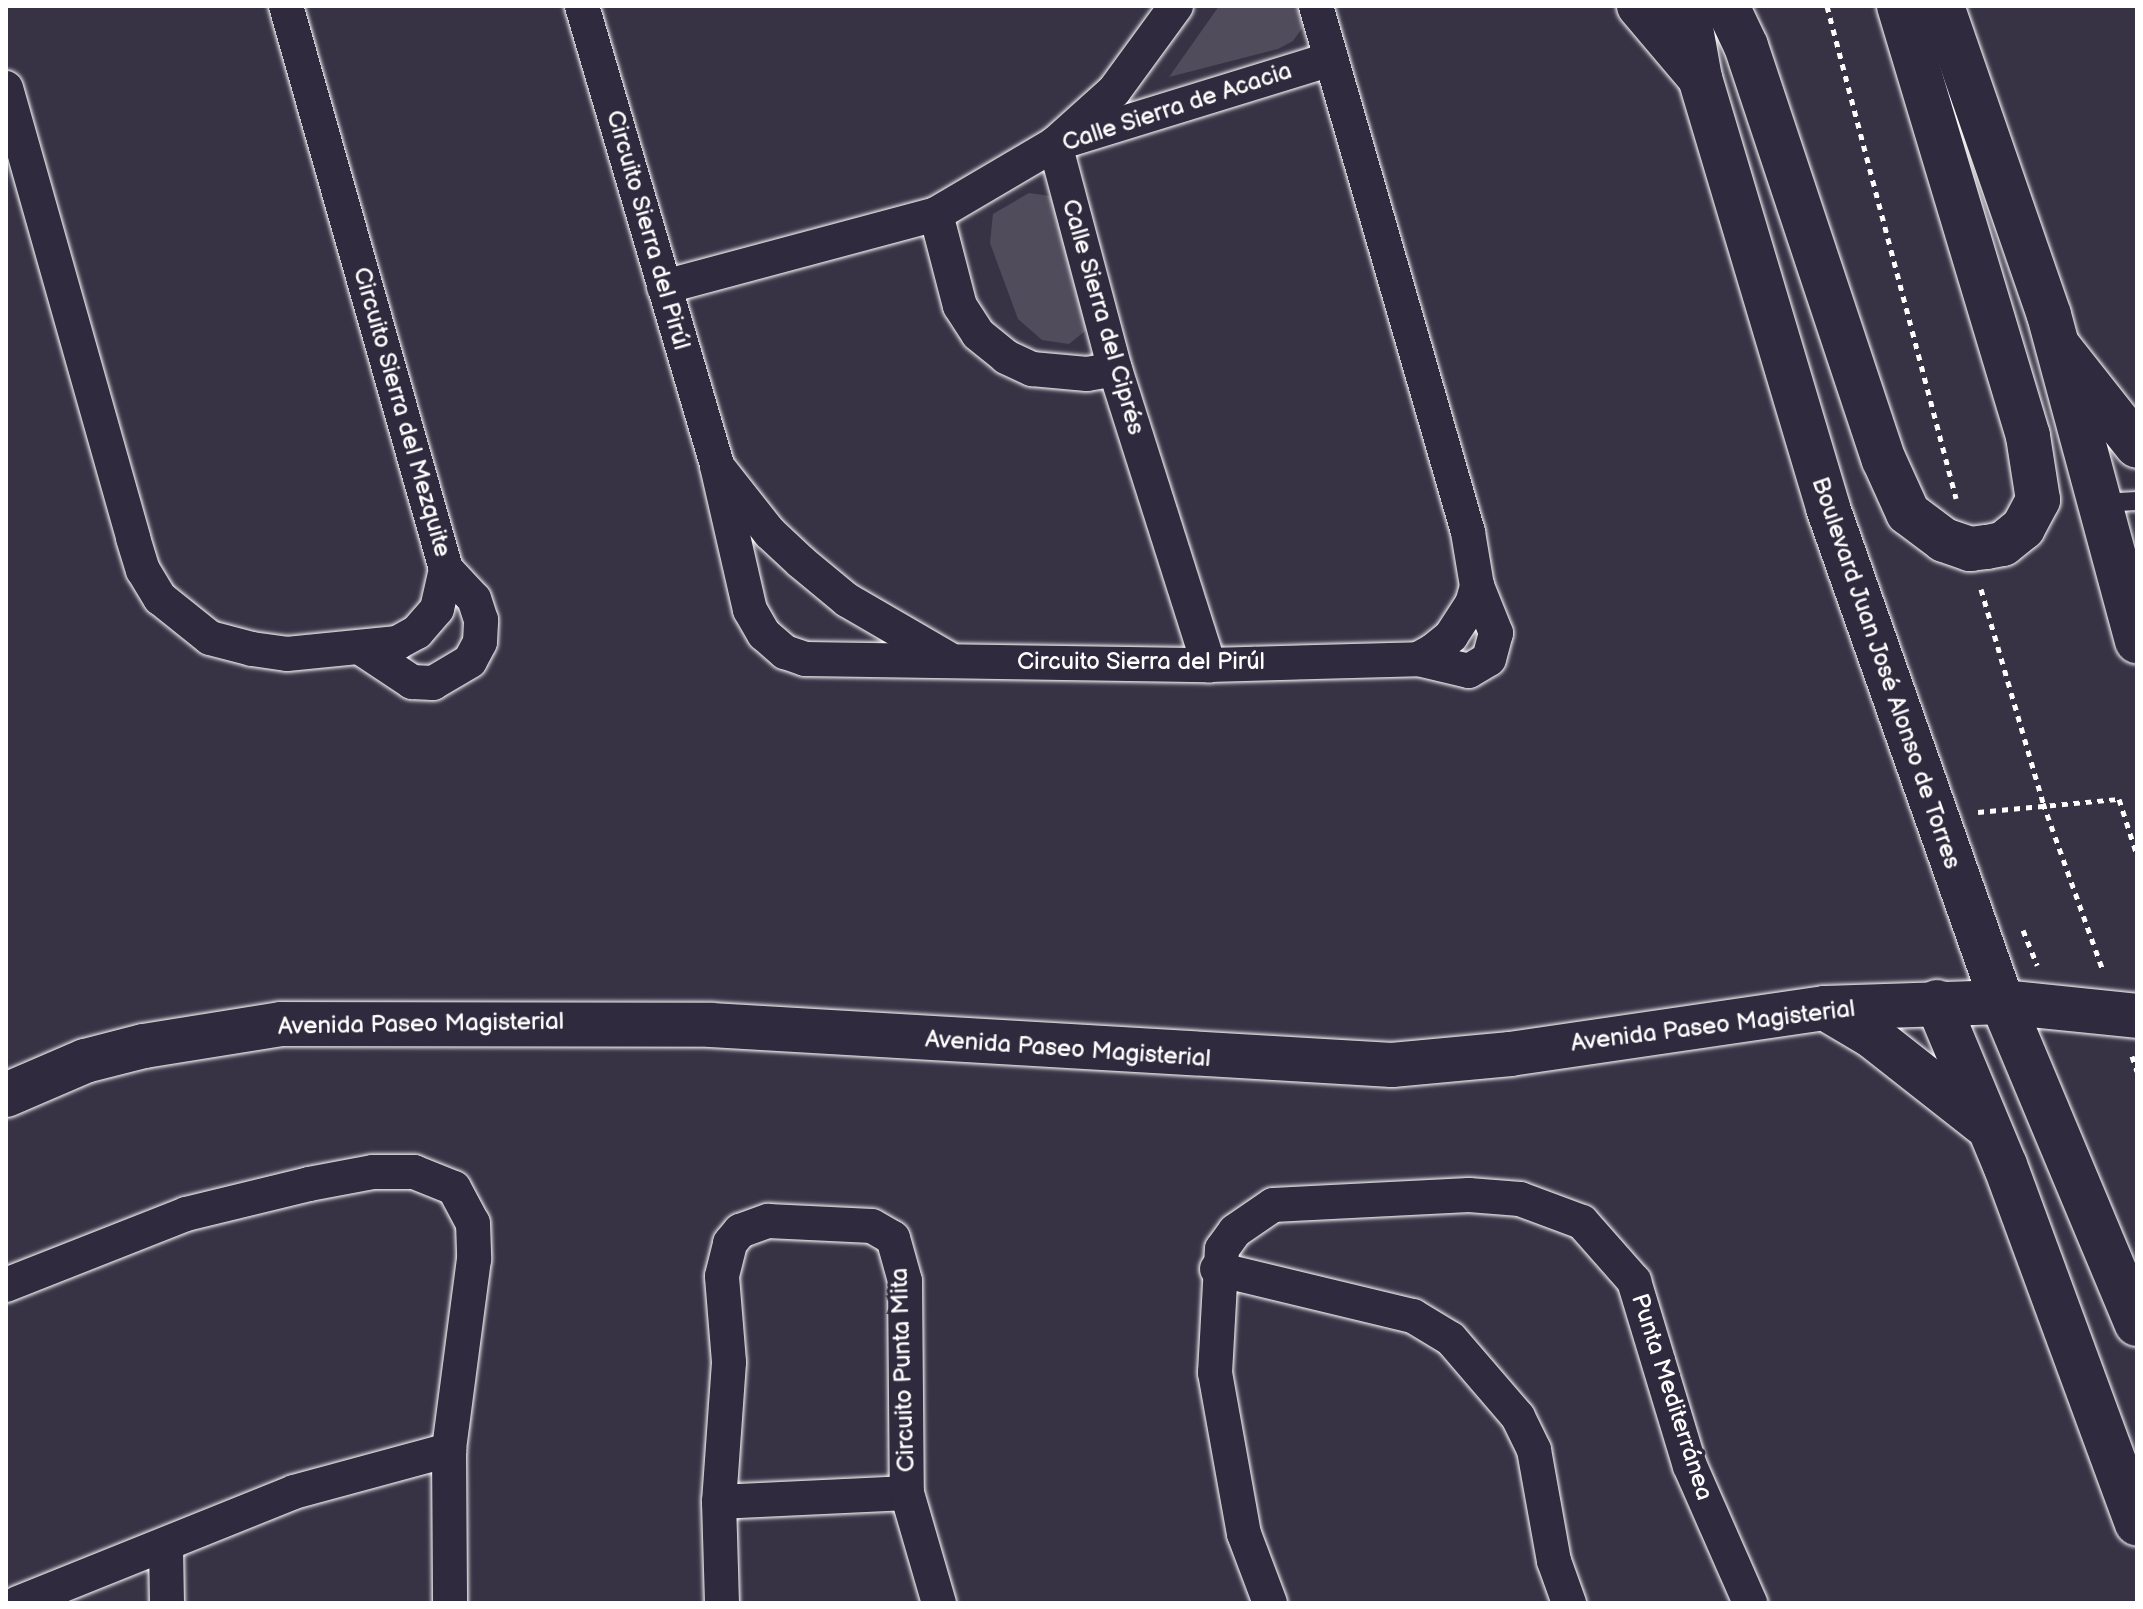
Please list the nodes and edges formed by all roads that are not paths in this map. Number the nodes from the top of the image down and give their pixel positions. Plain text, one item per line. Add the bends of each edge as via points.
1 (286, 6) edge
2 (1176, 6) edge
3 (1316, 6) edge
4 (1639, 6) edge
5 (1687, 6) edge
6 (1727, 6) edge
7 (1899, 6) edge
8 (1942, 6) edge
9 (590, 8) edge
10 (1331, 59) junction
11 (1700, 78) junction
12 (6, 88) edge
13 (1055, 144) junction
14 (936, 214) junction
15 (664, 287) junction
16 (2058, 346) junction
17 (1115, 369) junction
18 (2137, 446) edge
19 (717, 466) junction
20 (2117, 502) edge
21 (446, 569) junction
22 (2136, 637) edge
23 (364, 650) junction
24 (951, 660) junction
25 (1209, 665) junction
26 (1937, 1002) junction
27 (2002, 1002) junction
28 (1825, 1008) junction
29 (2137, 1016) edge
30 (6, 1095) edge
31 (1987, 1127) junction
32 (1217, 1269) junction
33 (6, 1285) edge
34 (2137, 1324) edge
35 (449, 1450) junction
36 (907, 1493) junction
37 (719, 1502) junction
38 (2137, 1524) edge
39 (166, 1546) junction
40 (18, 1603) edge
41 (167, 1603) edge
42 (450, 1603) edge
43 (722, 1603) edge
44 (939, 1603) edge
45 (1270, 1603) edge
46 (1569, 1603) edge
47 (1750, 1603) edge

1 - 21 street, Circuito Sierra del Mezquite
2 - 13 street via 1114,91
3 - 10 street, Circuito Sierra del Pirúl
4 - 11 main road
5 - 11 main road, Boulevard Juan José Alonso de Torres
6 - 7 main road via 1746,46 1884,460 1908,513 1944,540 1970,549 1987,547 2003,544 2023,528 2038,500 2028,436
8 - 16 main road
9 - 15 street, Circuito Sierra del Pirúl
10 - 13 street, Calle Sierra de Acacia
10 - 25 street, Circuito Sierra del Pirúl via 1468,532 1477,586 1464,620 1418,659
11 - 27 main road, Boulevard Juan José Alonso de Torres via 1828,508
12 - 23 street, Circuito Sierra del Mezquite via 133,538 143,570 160,598 210,638 252,649 287,654
13 - 14 street, Calle Sierra de Acacia
13 - 17 street, Calle Sierra del Ciprés
14 - 15 street, Calle Sierra de Acacia
14 - 17 street via 960,306 978,334 1006,357 1032,369 1060,374
15 - 19 street, Circuito Sierra del Pirúl
16 - 18 main road
16 - 20 main road
17 - 25 street, Calle Sierra del Ciprés
19 - 24 street, Circuito Sierra del Pirúl via 770,533 835,591 890,629
19 - 24 street via 750,610 764,634 785,652 827,662
20 - 22 main road
21 - 23 street, Circuito Sierra del Mezquite via 444,593 417,632
21 - 23 street via 474,599 481,620 480,642 470,661 433,683 412,682
24 - 25 street, Circuito Sierra del Pirúl
26 - 27 main road, Avenida Paseo Magisterial
26 - 28 main road, Avenida Paseo Magisterial
26 - 31 main road
27 - 29 main road, Avenida Paseo Magisterial
27 - 34 main road, Boulevard Juan José Alonso de Torres
28 - 30 main road, Avenida Paseo Magisterial via 1510,1054 1392,1065 711,1025 281,1024 208,1032 85,1061
28 - 31 main road via 1883,1044
31 - 38 main road
32 - 45 street, Punta Mediterránea via 1215,1373 1227,1456 1244,1534
32 - 46 street via 1413,1316 1451,1339 1511,1408 1534,1450 1554,1561
32 - 47 street, Punta Mediterránea via 1235,1231 1273,1205 1469,1195 1520,1199 1582,1222 1634,1281 1690,1466
33 - 35 street via 217,1206 373,1172 437,1177 454,1188 473,1223 474,1259
35 - 39 street via 294,1492
35 - 42 street
36 - 37 street
36 - 37 street, Circuito Punta Mita via 905,1281 893,1238 872,1226 768,1221 740,1231 725,1255 729,1362
36 - 44 street, Circuito Punta Mita
37 - 43 street, Circuito Punta Mita
39 - 40 street
39 - 41 street

